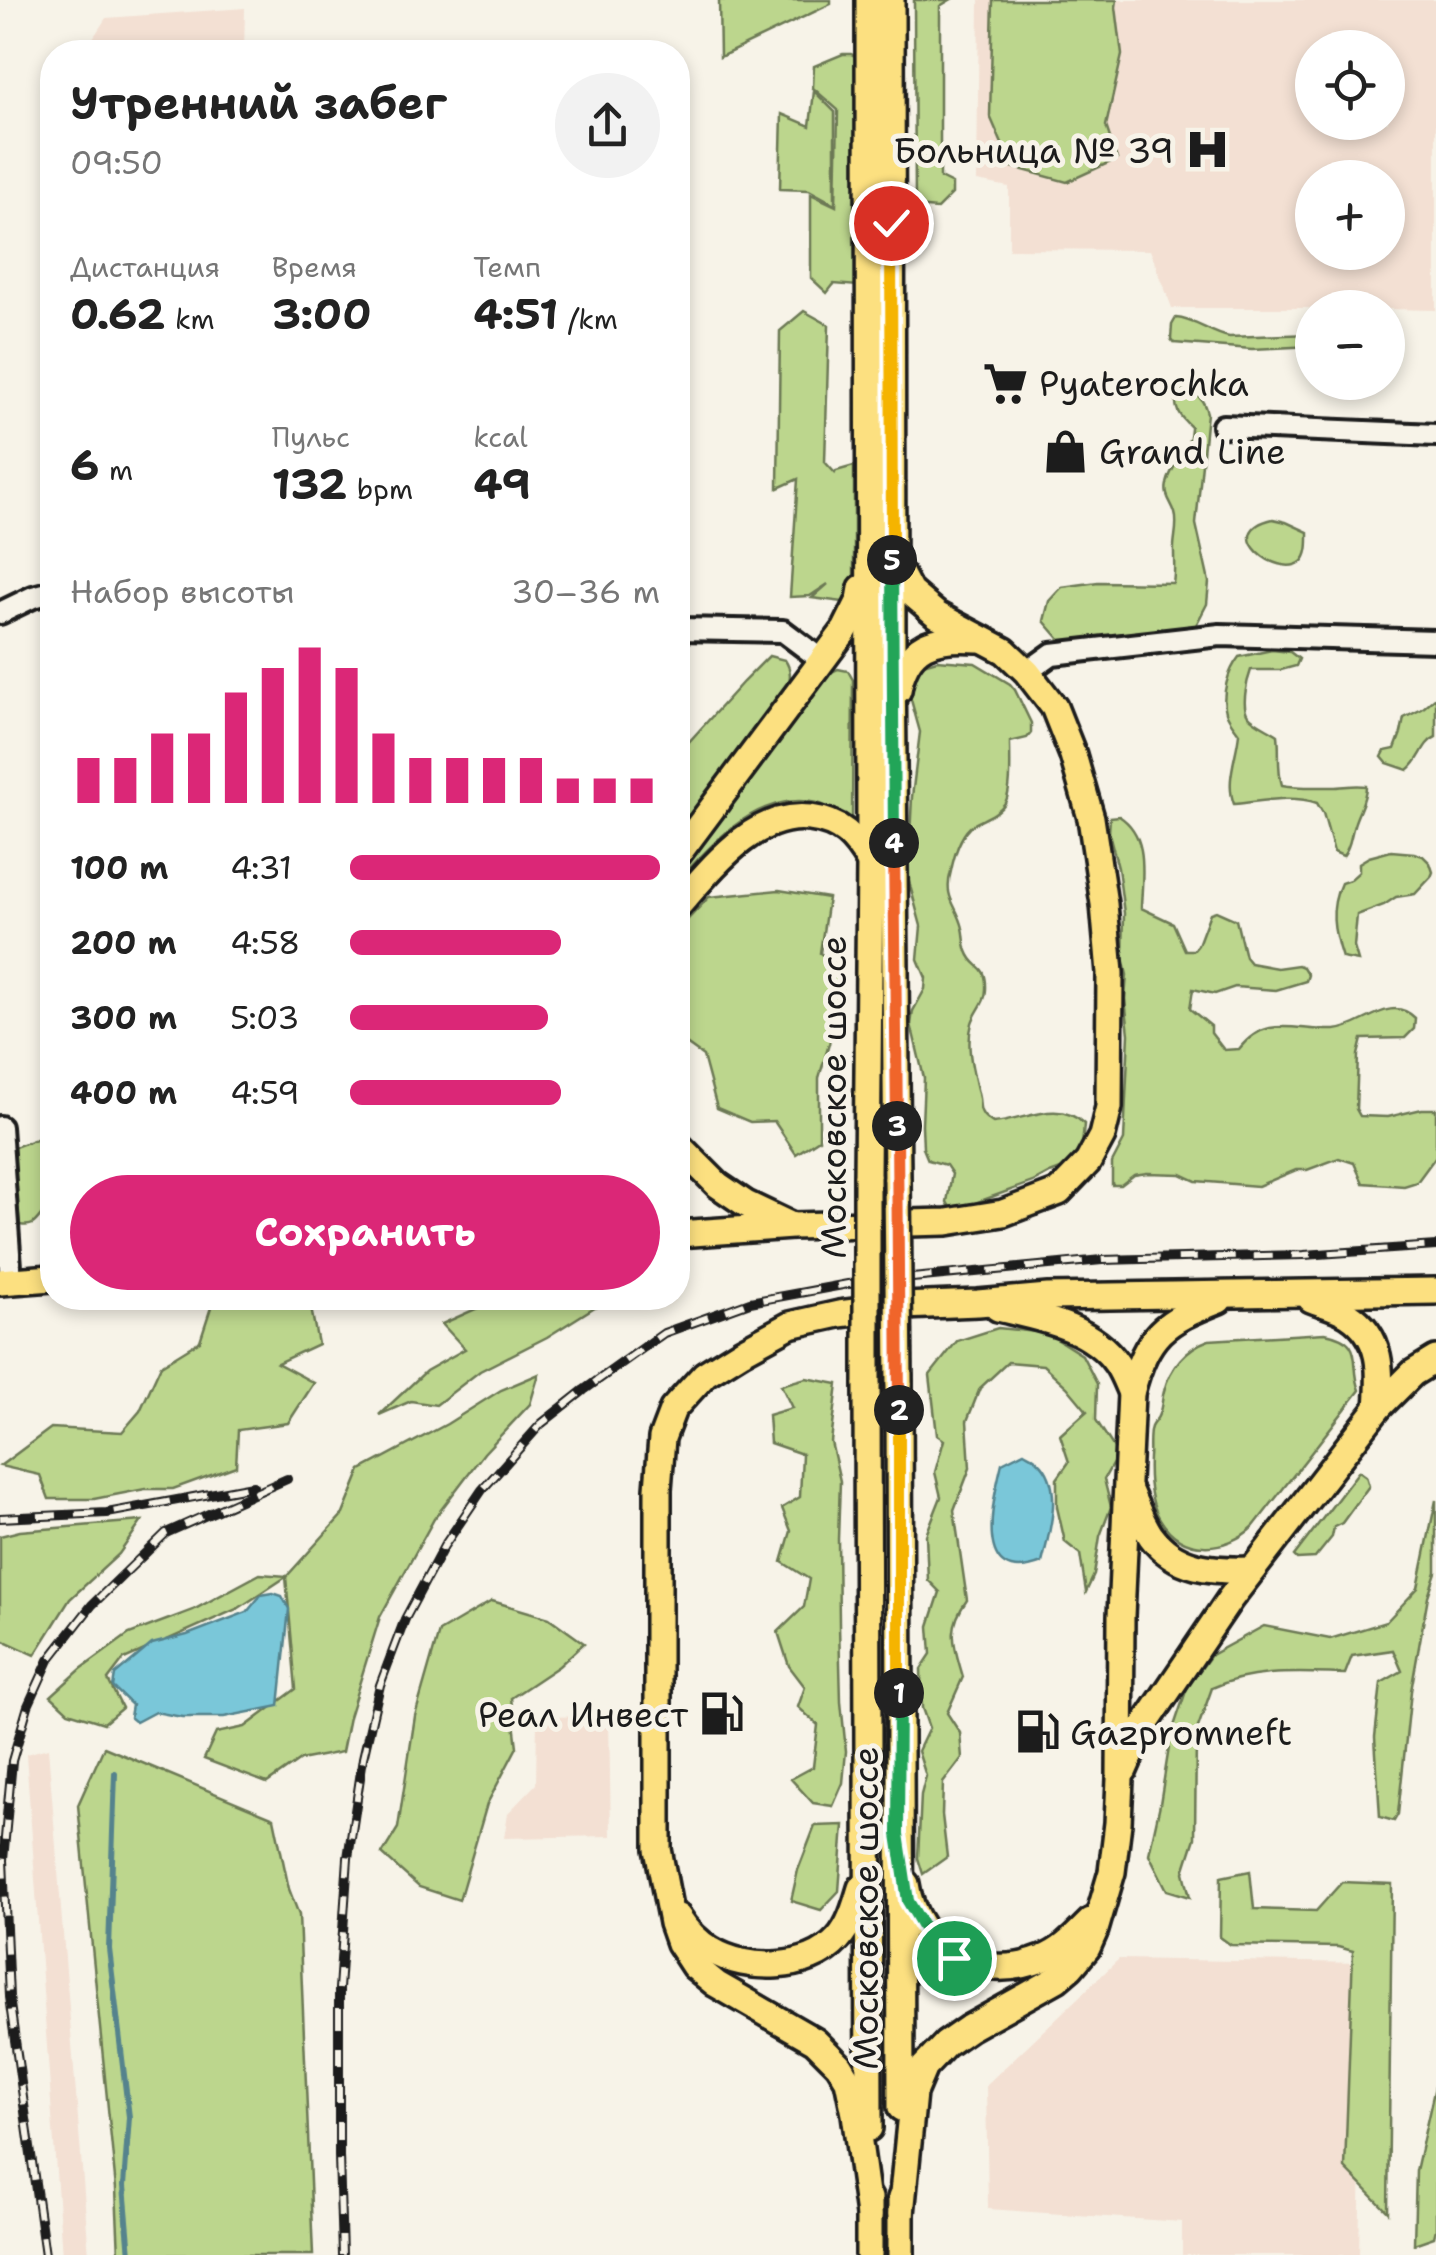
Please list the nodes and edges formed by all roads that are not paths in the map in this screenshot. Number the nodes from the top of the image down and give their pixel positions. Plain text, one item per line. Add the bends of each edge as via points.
1 (869, 0) edge
2 (891, 0) edge
3 (1223, 426) dead end
4 (1436, 435) edge
5 (880, 558) junction
6 (40, 595) edge
7 (0, 613) edge
8 (690, 629) edge
9 (983, 639) junction
10 (1436, 641) edge
11 (823, 662) junction
12 (1027, 672) junction
13 (892, 719) junction
14 (690, 838) edge
15 (870, 863) junction
16 (690, 893) edge
17 (0, 1127) edge
18 (690, 1157) edge
19 (792, 1226) junction
20 (690, 1233) edge
21 (40, 1279) edge
22 (5, 1281) edge
23 (1436, 1292) edge
24 (1297, 1293) junction
25 (1233, 1295) junction
26 (978, 1303) junction
27 (1436, 1360) edge
28 (1131, 1393) junction
29 (1378, 1408) junction
30 (1128, 1490) junction
31 (1252, 1570) junction
32 (1120, 1780) junction
33 (868, 1829) junction
34 (898, 1834) junction
35 (668, 1904) junction
36 (1098, 1914) junction
37 (901, 2214) junction
38 (869, 2215) junction
39 (869, 2255) edge
40 (901, 2255) edge

1 - 5 main road, Московское шоссе
2 - 5 main road, Московское шоссе
3 - 4 street
5 - 9 main road via 936,616
5 - 11 main road
5 - 13 main road, Московское шоссе
5 - 15 main road, Московское шоссе
6 - 7 street
8 - 11 street via 784,631
9 - 12 main road
9 - 13 main road via 952,637 912,654 900,674
10 - 12 street via 1220,636 1052,654
11 - 14 main road
12 - 19 main road via 1054,707 1093,835 1110,973 1102,1136 1059,1192 1003,1213 947,1222
13 - 34 main road, Московское шоссе, bridge
15 - 16 main road via 838,826 798,817 748,836
15 - 33 main road, Московское шоссе, bridge
17 - 22 street
18 - 19 main road via 746,1204
19 - 20 main road
21 - 22 main road
23 - 24 main road
24 - 25 main road
24 - 29 main road via 1365,1329 1381,1369
25 - 26 main road
25 - 28 main road via 1181,1315 1158,1332
26 - 28 main road via 1067,1327 1098,1343
26 - 35 main road via 904,1306 790,1325 705,1374 673,1409 662,1438 658,1489 658,1848
27 - 29 main road
28 - 30 main road
29 - 31 main road
30 - 31 main road via 1168,1554 1215,1571
30 - 32 main road
31 - 32 main road via 1142,1728
32 - 36 main road via 1112,1872
33 - 35 main road via 850,1920 838,1940 813,1956 765,1966 738,1962 690,1934
33 - 38 main road, Московское шоссе
34 - 36 main road via 908,1901 930,1938 954,1958 985,1968 1042,1960
34 - 37 main road, Московское шоссе
35 - 38 main road via 694,1966 815,2041 839,2065 856,2114
36 - 37 main road via 1087,1948 1071,1967 969,2028 924,2067 913,2093
37 - 40 main road, Московское шоссе
38 - 39 main road, Московское шоссе

